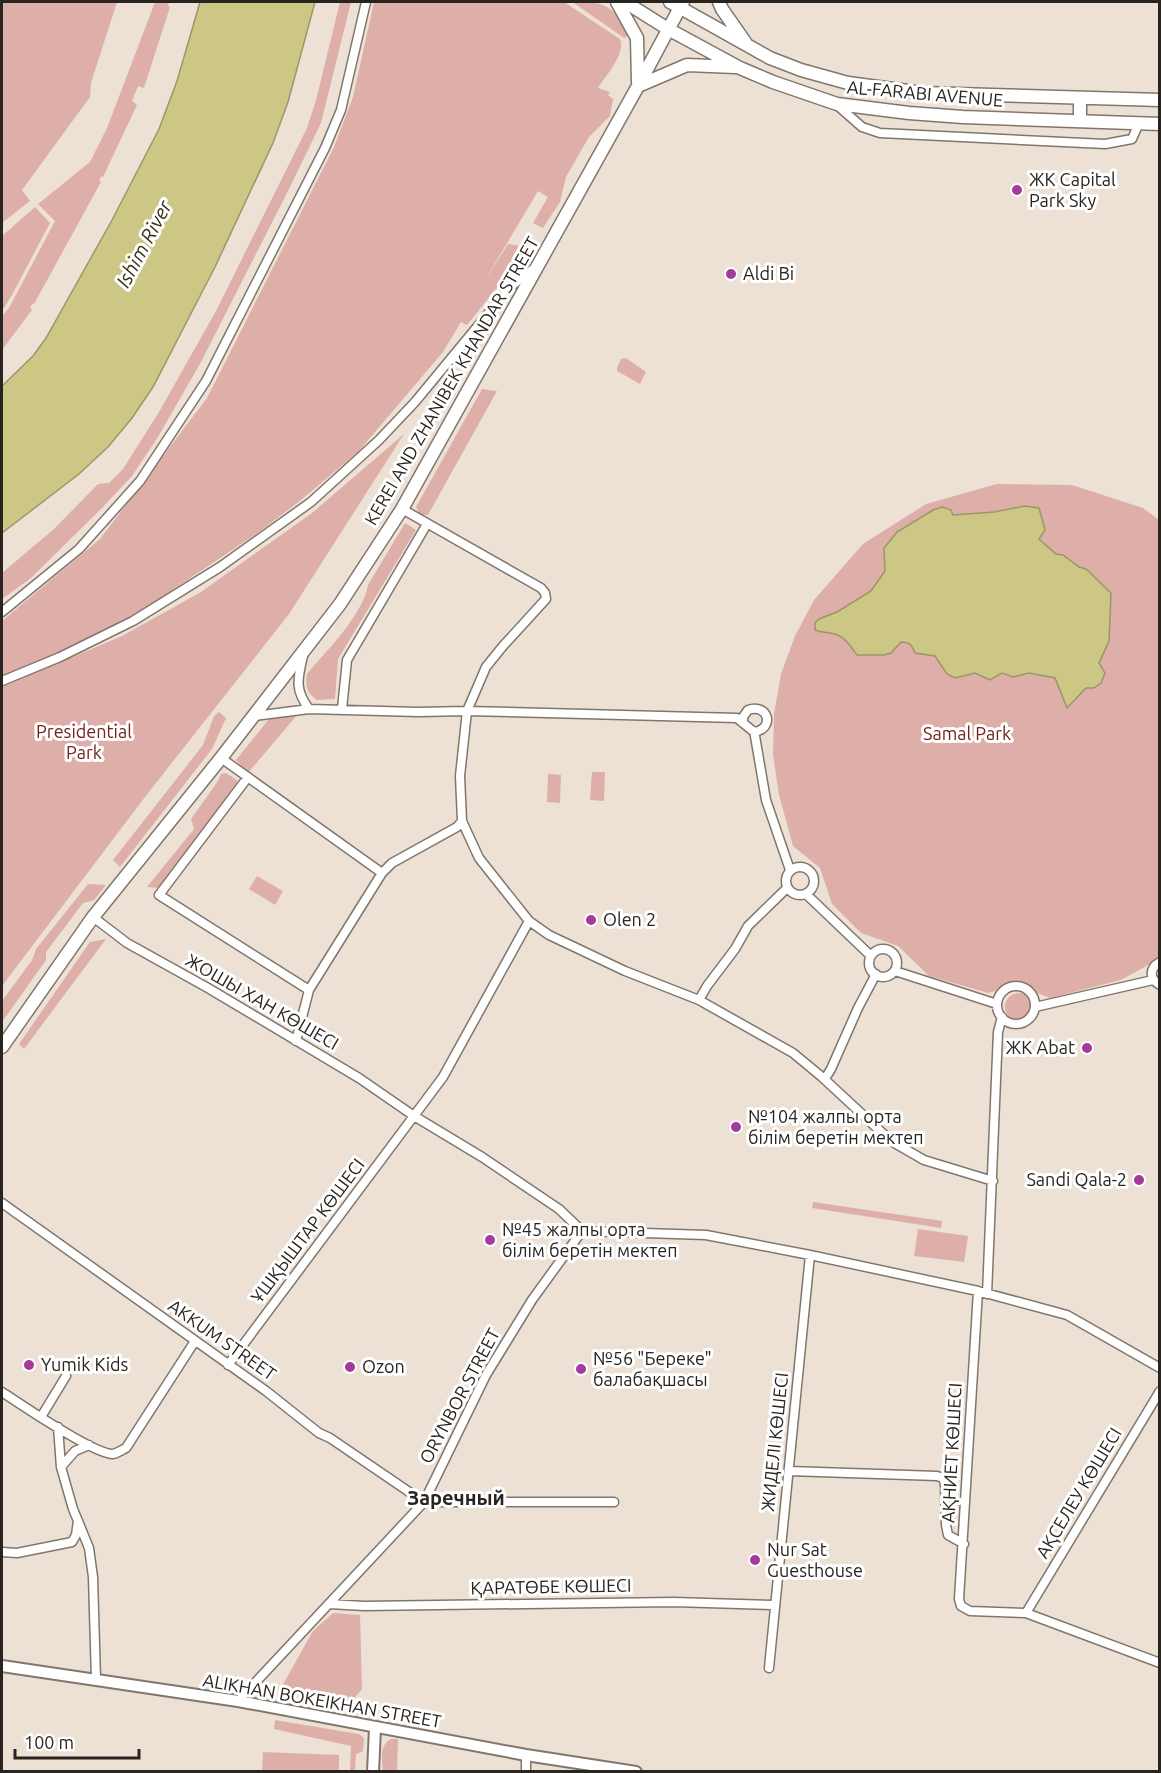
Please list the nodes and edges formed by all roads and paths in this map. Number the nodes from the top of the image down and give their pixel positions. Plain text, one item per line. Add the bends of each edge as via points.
1 (366, 2) edge
2 (617, 2) edge
3 (625, 2) edge
4 (719, 2) edge
5 (678, 4) edge
6 (668, 29) junction
7 (747, 45) junction
8 (740, 68) junction
9 (638, 86) junction
10 (1080, 98) junction
11 (1160, 100) edge
12 (837, 104) junction
13 (1080, 121) junction
14 (1139, 123) junction
15 (1160, 124) edge
16 (537, 266) junction
17 (402, 510) junction
18 (427, 524) junction
19 (2, 612) edge
20 (304, 651) junction
21 (2, 681) edge
22 (309, 709) junction
23 (342, 709) junction
24 (466, 711) junction
25 (254, 716) junction
26 (743, 723) junction
27 (754, 732) junction
28 (221, 758) junction
29 (248, 777) junction
30 (462, 821) junction
31 (790, 870) junction
32 (381, 873) junction
33 (787, 888) junction
34 (806, 894) junction
35 (93, 917) junction
36 (529, 921) junction
37 (871, 956) junction
38 (1160, 962) edge
39 (894, 971) junction
40 (876, 974) junction
41 (1156, 983) edge
42 (309, 990) junction
43 (699, 1000) junction
44 (997, 1004) junction
45 (1035, 1007) junction
46 (1002, 1017) junction
47 (296, 1041) junction
48 (2, 1047) edge
49 (822, 1077) junction
50 (414, 1116) junction
51 (993, 1181) junction
52 (2, 1203) edge
53 (582, 1231) junction
54 (810, 1255) junction
55 (982, 1292) junction
56 (195, 1341) junction
57 (228, 1365) junction
58 (1160, 1368) edge
59 (66, 1376) dead end
60 (1160, 1391) edge
61 (2, 1392) edge
62 (41, 1417) junction
63 (58, 1428) junction
64 (89, 1445) junction
65 (61, 1467) junction
66 (789, 1471) junction
67 (424, 1502) junction
68 (614, 1502) dead end
69 (78, 1521) junction
70 (964, 1544) junction
71 (2, 1552) edge
72 (329, 1604) junction
73 (774, 1605) junction
74 (1026, 1613) junction
75 (1160, 1663) edge
76 (2, 1666) edge
77 (769, 1668) dead end
78 (96, 1680) junction
79 (238, 1701) junction
80 (375, 1728) junction
81 (526, 1755) junction
82 (374, 1772) edge
83 (526, 1772) edge
84 (636, 1772) edge

1 - 19 street via 341,110 325,148 206,381 140,481 79,549
2 - 9 main road via 637,38
3 - 6 main road, AL-FARABI AVENUE
4 - 7 main road
5 - 6 main road, KEREI AND ZHANIBEK KHANDAR STREET
5 - 7 main road, AL-FARABI AVENUE
6 - 8 main road, AL-FARABI AVENUE
6 - 9 main road, KEREI AND ZHANIBEK KHANDAR STREET
7 - 10 main road, AL-FARABI AVENUE via 801,70 848,83 922,93
8 - 9 main road via 687,65
8 - 12 main road, AL-FARABI AVENUE
9 - 16 main road, KEREI AND ZHANIBEK KHANDAR STREET
10 - 11 main road, AL-FARABI AVENUE
10 - 13 main road
12 - 13 main road, AL-FARABI AVENUE via 920,114
12 - 14 street via 862,127 880,134 1054,147 1132,140
13 - 14 main road, AL-FARABI AVENUE
14 - 15 main road, AL-FARABI AVENUE
16 - 17 main road, KEREI AND ZHANIBEK KHANDAR STREET
16 - 21 street via 510,287 379,440 311,502 220,567 133,621
17 - 18 street
17 - 20 main road, KEREI AND ZHANIBEK KHANDAR STREET
18 - 23 street via 347,660
18 - 24 street via 545,593 546,599 486,667
20 - 22 street via 297,683
20 - 25 main road, KEREI AND ZHANIBEK KHANDAR STREET
22 - 23 street
22 - 25 street
23 - 24 street
24 - 26 street via 732,717
24 - 30 street via 460,776
25 - 28 main road, KEREI AND ZHANIBEK KHANDAR STREET
26 - 27 street
26 - 27 street via 748,710 763,711 766,725
27 - 31 street via 766,800
28 - 29 street
28 - 35 main road, KEREI AND ZHANIBEK KHANDAR STREET via 211,776
29 - 32 street
29 - 42 street via 159,895
30 - 32 street
30 - 36 street via 479,858
31 - 33 street
31 - 34 street via 802,867 812,873 814,885
32 - 42 street
33 - 34 street via 799,896
33 - 43 street via 748,926
34 - 37 street
35 - 47 street, ЖОШЫ ХАН КӨШЕСІ via 127,943
35 - 48 main road, KEREI AND ZHANIBEK KHANDAR STREET
36 - 43 street via 625,971
36 - 50 street, ҰШҚЫШТАР КӨШЕСІ via 443,1077
37 - 39 street via 888,949 897,958
37 - 40 street via 870,964
38 - 41 street via 1151,974
39 - 40 street via 888,976
39 - 44 street
40 - 49 street via 831,1069
41 - 45 street
42 - 47 street
43 - 49 street via 793,1053
44 - 45 street via 1007,988 1017,986 1033,997
44 - 46 street
45 - 46 street via 1024,1022 1014,1024
46 - 51 street, АҚНИЕТ КӨШЕСІ via 998,1032
47 - 50 street, ЖОШЫ ХАН КӨШЕСІ
49 - 51 street via 891,1141 924,1160
50 - 53 street, ЖОШЫ ХАН КӨШЕСІ via 536,1193
50 - 57 street, ҰШҚЫШТАР КӨШЕСІ
51 - 55 street, АҚНИЕТ КӨШЕСІ
52 - 56 street, AKKUM STREET
53 - 54 street via 706,1235
53 - 67 street, ORYNBOR STREET via 532,1300 486,1375
54 - 55 street
54 - 66 street, ЖИДЕЛІ КӨШЕСІ
55 - 58 street via 1066,1315
55 - 70 street, АҚНИЕТ КӨШЕСІ
56 - 57 street, AKKUM STREET
56 - 64 street via 126,1448 114,1454
57 - 67 street, AKKUM STREET via 319,1433
59 - 62 street
60 - 74 street, АҚСЕЛЕУ КӨШЕСІ
61 - 62 street
62 - 63 street
63 - 64 street
63 - 65 street
64 - 65 street via 75,1451
65 - 69 street
66 - 70 street via 943,1478 948,1535
66 - 73 street, ЖИДЕЛІ КӨШЕСІ
67 - 68 street
67 - 72 street, ORYNBOR STREET
69 - 71 street via 72,1542 17,1553
69 - 78 street via 89,1548 93,1577
70 - 74 street, АҚНИЕТ КӨШЕСІ via 961,1606 969,1611
72 - 73 street, ҚАРАТӨБЕ КӨШЕСІ
72 - 79 street, ORYNBOR STREET
73 - 77 street, ЖИДЕЛІ КӨШЕСІ
74 - 75 street
76 - 78 street, ALIKHAN BOKEIKHAN STREET
78 - 79 street, ALIKHAN BOKEIKHAN STREET
79 - 80 street, ALIKHAN BOKEIKHAN STREET
80 - 81 street, ALIKHAN BOKEIKHAN STREET
80 - 82 street
81 - 83 street
81 - 84 street, ALIKHAN BOKEIKHAN STREET

